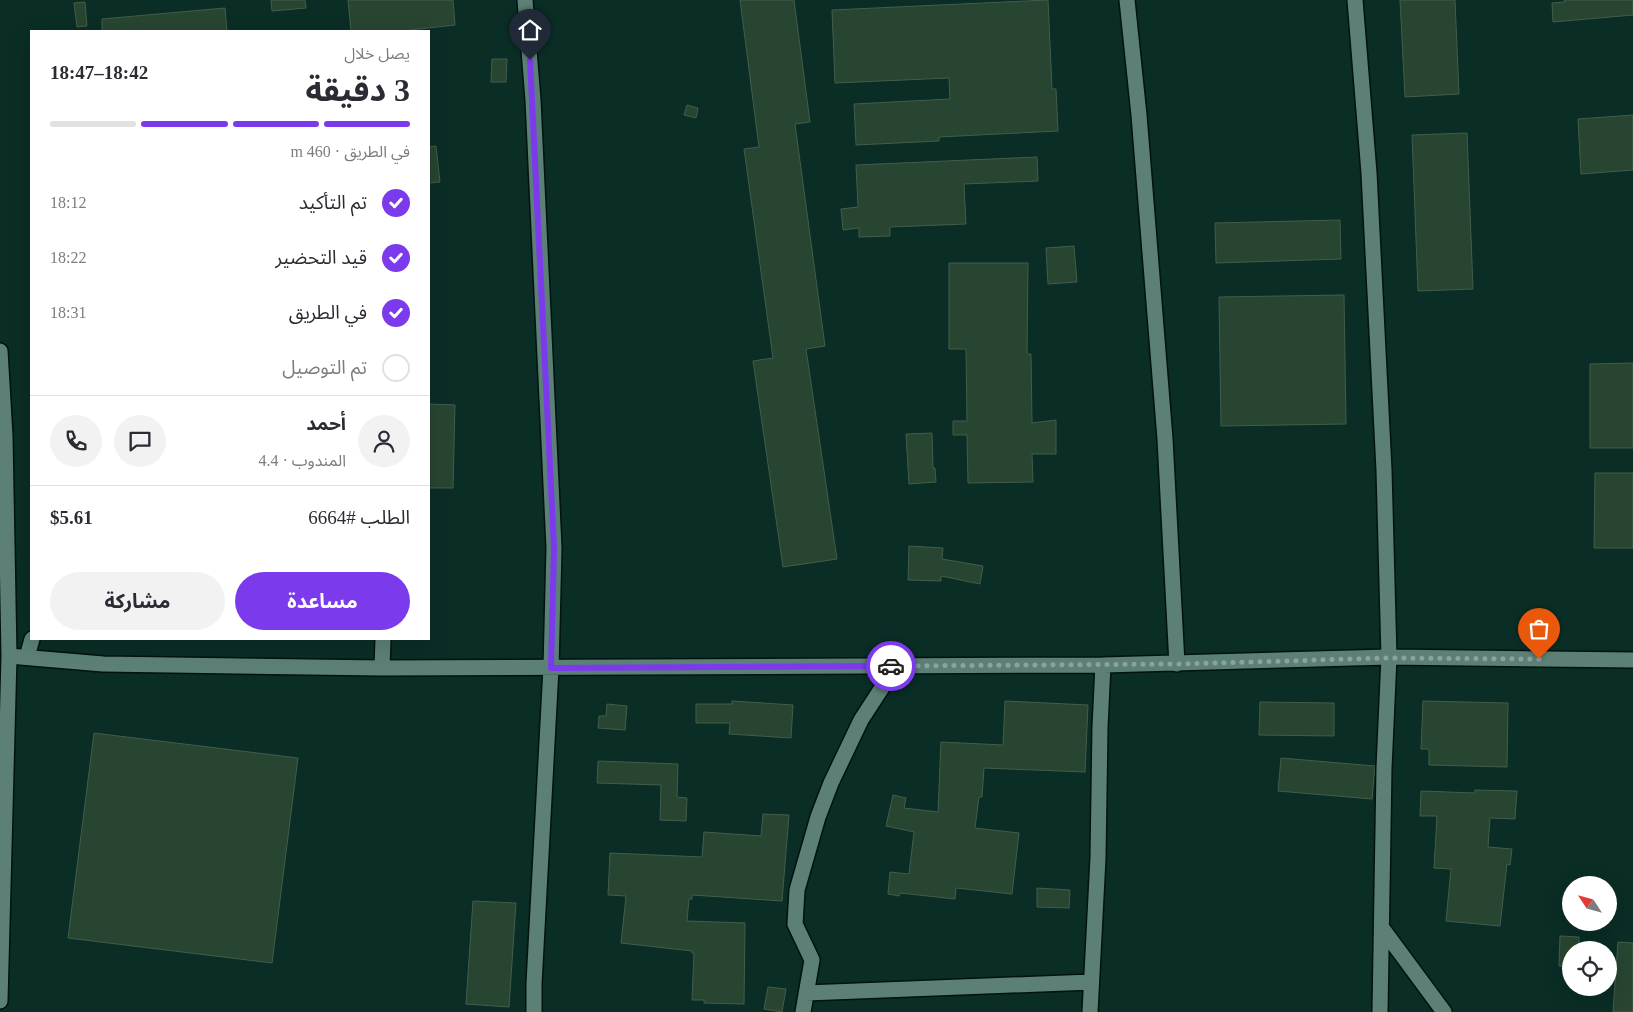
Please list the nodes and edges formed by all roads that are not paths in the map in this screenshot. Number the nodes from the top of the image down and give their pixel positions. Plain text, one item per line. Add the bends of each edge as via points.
1 (525, 0) edge
2 (1126, 0) edge
3 (1355, 0) edge
4 (0, 351) edge
5 (3, 436) edge
6 (4, 635) edge
7 (32, 640) edge
8 (383, 640) edge
9 (27, 657) junction
10 (1389, 658) junction
11 (1633, 660) edge
12 (6, 664) edge
13 (1177, 664) junction
14 (1103, 665) junction
15 (896, 666) junction
16 (382, 668) junction
17 (551, 668) junction
18 (1382, 928) junction
19 (1091, 982) junction
20 (806, 993) junction
21 (0, 1001) edge
22 (534, 1012) edge
23 (803, 1012) edge
24 (1090, 1012) edge
25 (1380, 1012) edge
26 (1444, 1012) edge

1 - 17 street via 533,100 554,548
2 - 13 street via 1139,115 1165,439
3 - 10 street via 1369,173 1384,470
4 - 5 street
5 - 6 street
6 - 12 street
7 - 9 street
8 - 16 street
9 - 12 street
9 - 16 street via 103,664
10 - 11 street
10 - 13 street
10 - 18 street
12 - 21 street
13 - 14 street
14 - 15 street
14 - 19 street
15 - 17 street
15 - 20 street via 861,720 831,783 797,890 795,924 812,960
16 - 17 street
17 - 22 street
18 - 25 street
18 - 26 street
19 - 20 street
19 - 24 street
20 - 23 street

